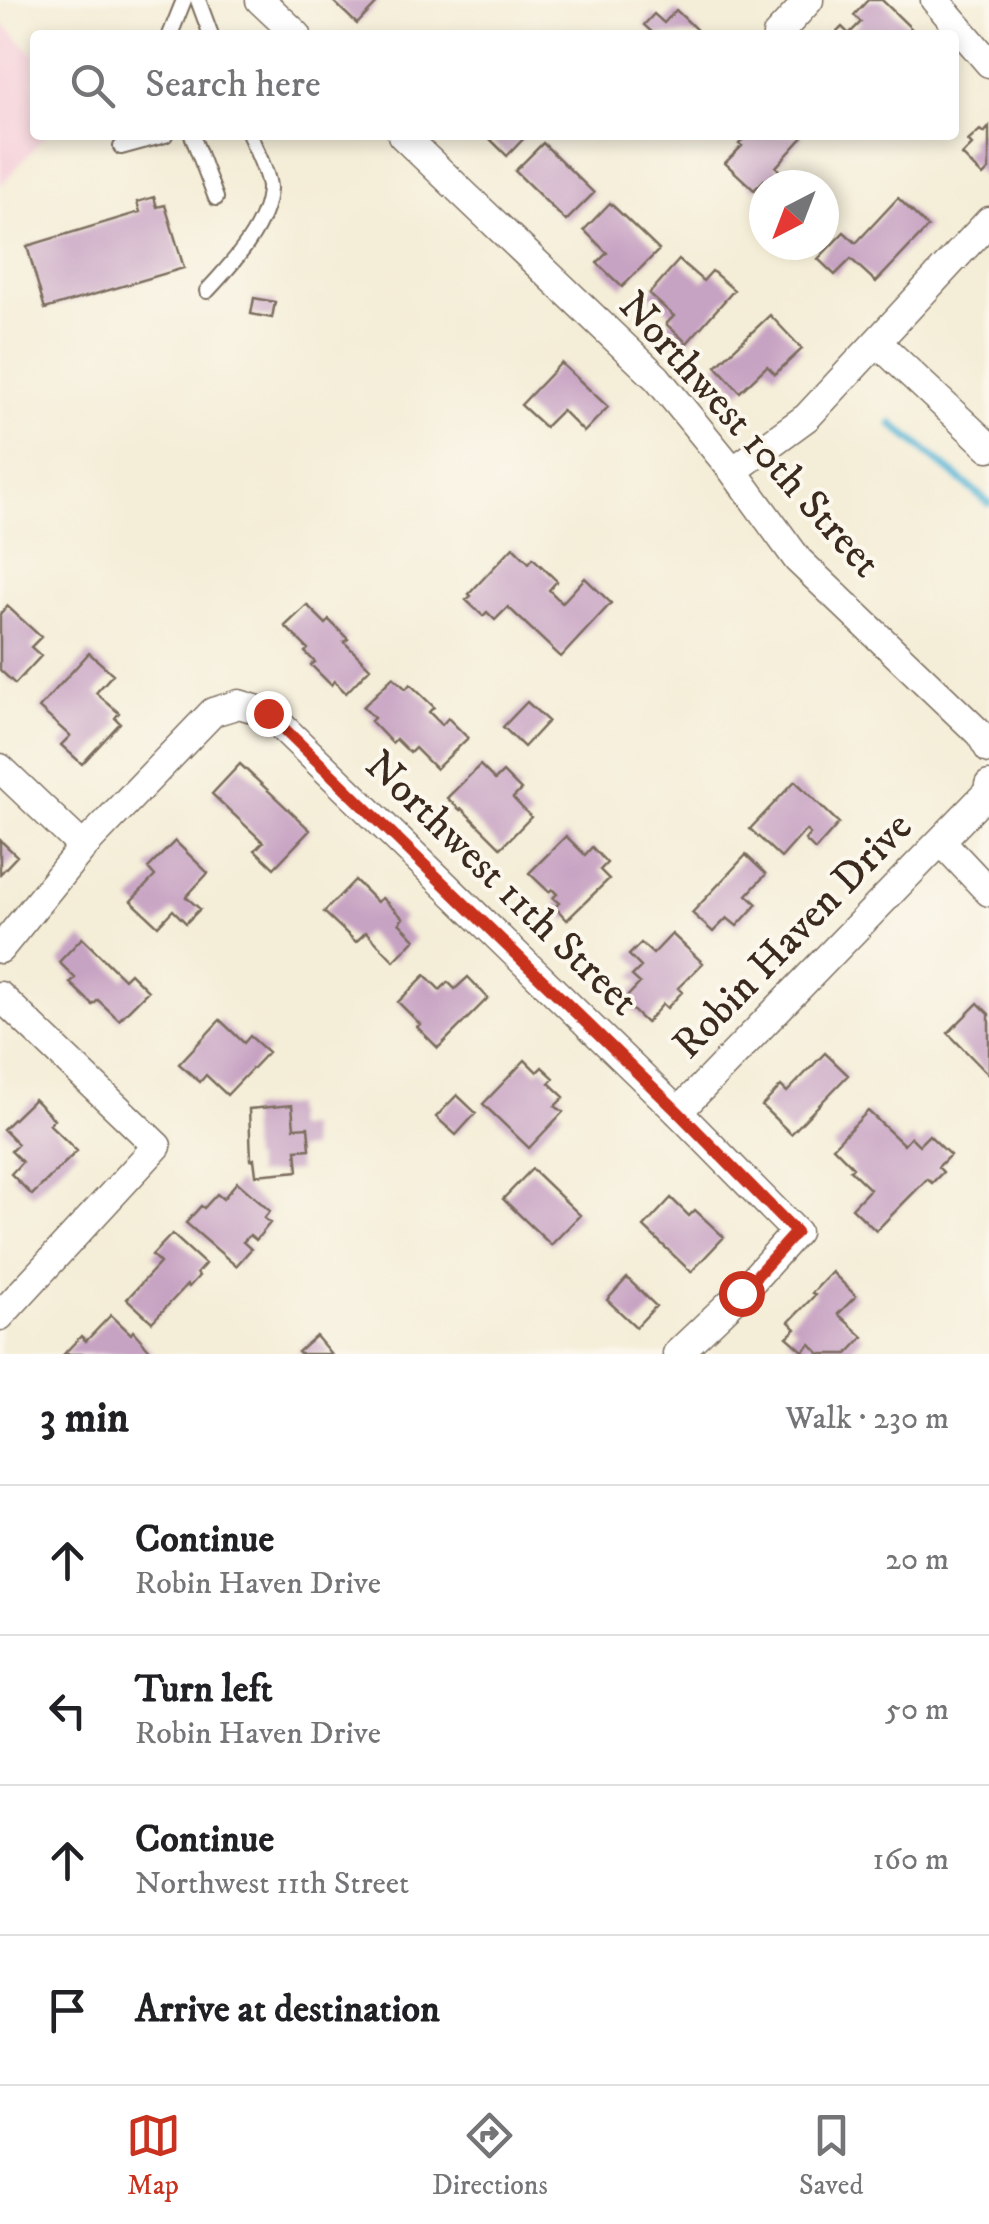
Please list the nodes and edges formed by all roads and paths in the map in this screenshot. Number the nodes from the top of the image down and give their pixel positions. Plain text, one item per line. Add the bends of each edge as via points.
1 (184, 0) edge
2 (198, 0) edge
3 (260, 0) edge
4 (810, 0) edge
5 (935, 0) edge
6 (172, 30) edge
7 (209, 30) edge
8 (291, 30) edge
9 (782, 30) edge
10 (989, 63) edge
11 (146, 140) edge
12 (194, 140) edge
13 (252, 140) edge
14 (407, 140) edge
15 (120, 147) dead end
16 (216, 198) dead end
17 (989, 221) edge
18 (207, 291) dead end
19 (877, 342) junction
20 (989, 447) edge
21 (734, 471) junction
22 (989, 749) edge
23 (0, 768) edge
24 (989, 785) edge
25 (941, 841) junction
26 (83, 847) junction
27 (989, 892) edge
28 (0, 949) edge
29 (0, 996) edge
30 (678, 1112) junction
31 (0, 1316) edge
32 (677, 1354) edge

1 - 6 lane
2 - 7 lane
3 - 8 street
4 - 9 street
5 - 10 street
11 - 15 lane
12 - 16 lane
13 - 18 lane via 269,186 263,216 238,258
14 - 21 street, Northwest 10th Street via 657,378
17 - 19 street
19 - 20 street
19 - 21 street via 807,417
21 - 22 street, Northwest 10th Street via 798,560
23 - 26 street
24 - 25 street, Robin Haven Drive
25 - 27 street
25 - 30 street, Robin Haven Drive
26 - 28 street
26 - 30 street, Northwest 11th Street via 213,712 240,704 268,713
29 - 31 street via 157,1146
30 - 32 street, Robin Haven Drive via 796,1232

